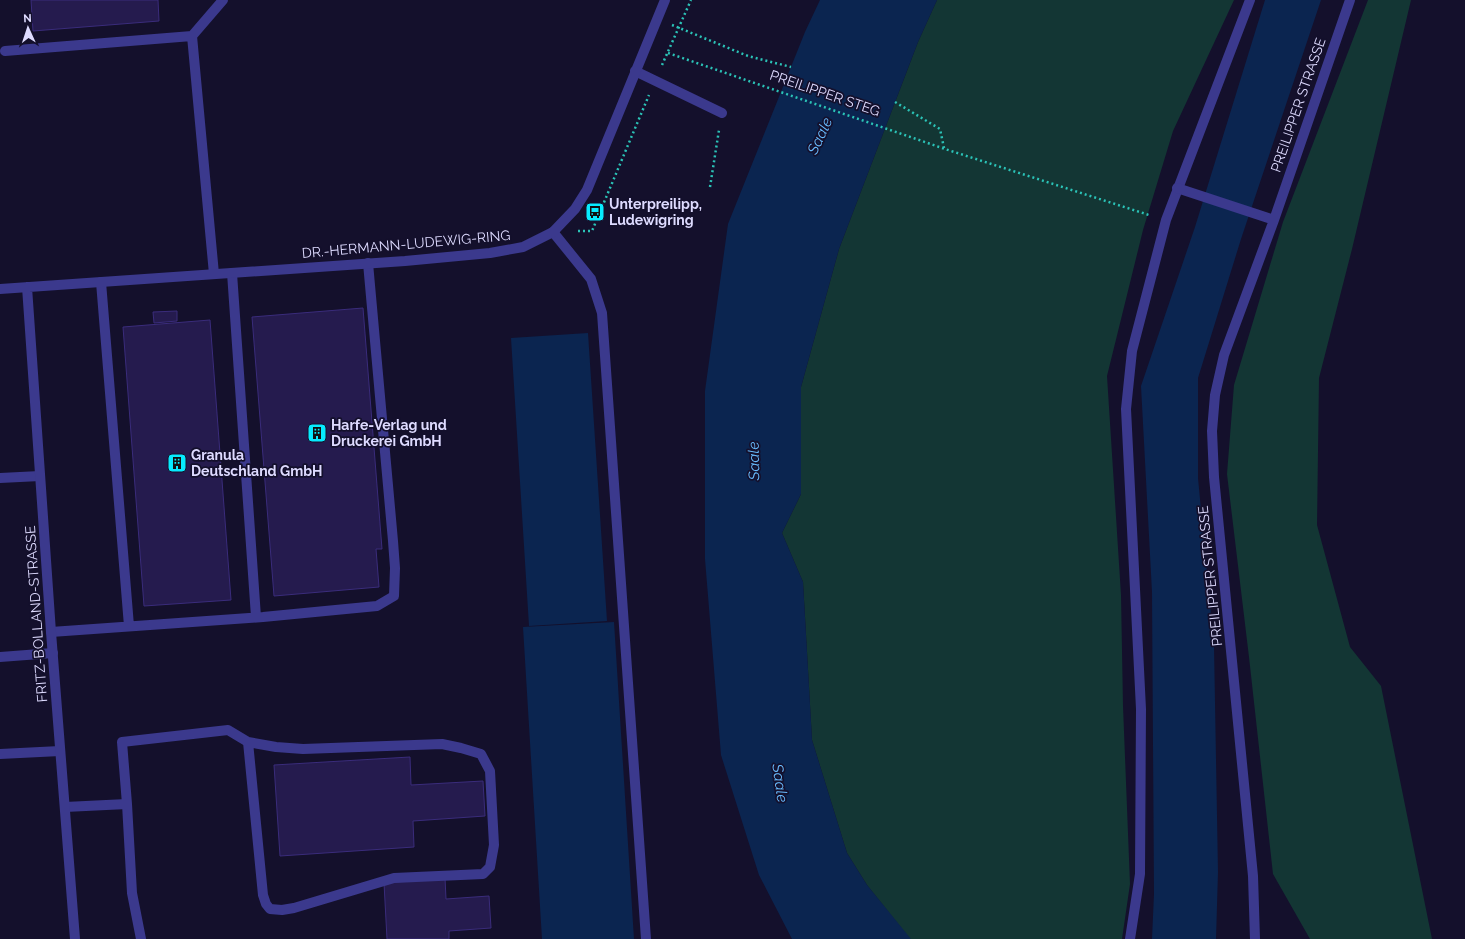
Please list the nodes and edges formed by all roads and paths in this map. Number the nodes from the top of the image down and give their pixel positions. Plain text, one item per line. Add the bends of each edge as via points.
1 (223, 0) edge
2 (665, 0) edge
3 (692, 0) edge
4 (1250, 0) edge
5 (1350, 0) edge
6 (656, 19) junction
7 (680, 29) junction
8 (192, 36) junction
9 (5, 51) dead end
10 (668, 54) junction
11 (791, 67) dead end
12 (635, 71) junction
13 (655, 81) junction
14 (896, 102) dead end
15 (722, 113) joint
16 (944, 149) junction
17 (710, 187) dead end
18 (1177, 188) junction
19 (1166, 220) junction
20 (1274, 220) junction
21 (592, 231) dead end
22 (553, 232) junction
23 (368, 264) junction
24 (232, 273) junction
25 (214, 274) junction
26 (100, 282) junction
27 (27, 287) junction
28 (0, 289) edge
29 (40, 476) junction
30 (0, 478) edge
31 (256, 617) junction
32 (129, 626) junction
33 (51, 632) junction
34 (53, 653) junction
35 (0, 657) edge
36 (248, 742) junction
37 (60, 751) junction
38 (0, 754) edge
39 (127, 804) junction
40 (65, 807) junction
41 (75, 939) edge
42 (142, 939) edge
43 (646, 939) edge
44 (1130, 939) edge
45 (1255, 939) edge

1 - 8 street
2 - 6 street, DR.-HERMANN-LUDEWIG-RING
3 - 7 path
4 - 18 street
5 - 20 street, PREILIPPER STRASSE
6 - 7 path
6 - 12 street, DR.-HERMANN-LUDEWIG-RING
7 - 10 path
7 - 11 path via 748,56
8 - 9 street
8 - 25 street
10 - 13 path
10 - 16 path, PREILIPPER STEG
12 - 13 street
12 - 22 street, DR.-HERMANN-LUDEWIG-RING via 587,190 575,209
13 - 15 street
13 - 21 path
14 - 16 path via 940,129
15 - 17 path
16 - 19 path, PREILIPPER STEG
18 - 19 street
18 - 20 street
19 - 44 street via 1132,351 1126,409 1141,709 1140,874
20 - 45 street, PREILIPPER STRASSE via 1224,355 1215,396 1212,431 1214,477 1253,876
22 - 23 street, DR.-HERMANN-LUDEWIG-RING via 523,247 490,253
22 - 43 street via 591,279 602,313
23 - 24 street, DR.-HERMANN-LUDEWIG-RING
23 - 31 street via 393,541 394,596 377,606
24 - 25 street, DR.-HERMANN-LUDEWIG-RING
24 - 31 street
25 - 26 street, DR.-HERMANN-LUDEWIG-RING
26 - 27 street, DR.-HERMANN-LUDEWIG-RING
26 - 32 street
27 - 28 street, DR.-HERMANN-LUDEWIG-RING
27 - 29 street, FRITZ-BOLLAND-STRASSE
29 - 30 street
29 - 33 street, FRITZ-BOLLAND-STRASSE
31 - 32 street
32 - 33 street
33 - 34 street, FRITZ-BOLLAND-STRASSE
34 - 35 street
34 - 37 street, FRITZ-BOLLAND-STRASSE
36 - 36 street via 303,749 442,744 481,754 490,771 494,846 490,868 479,875 394,878 294,908 270,909 263,895
36 - 39 street via 228,730 122,742
37 - 38 street
37 - 40 street, FRITZ-BOLLAND-STRASSE
39 - 40 street
39 - 42 street via 132,892
40 - 41 street, FRITZ-BOLLAND-STRASSE

